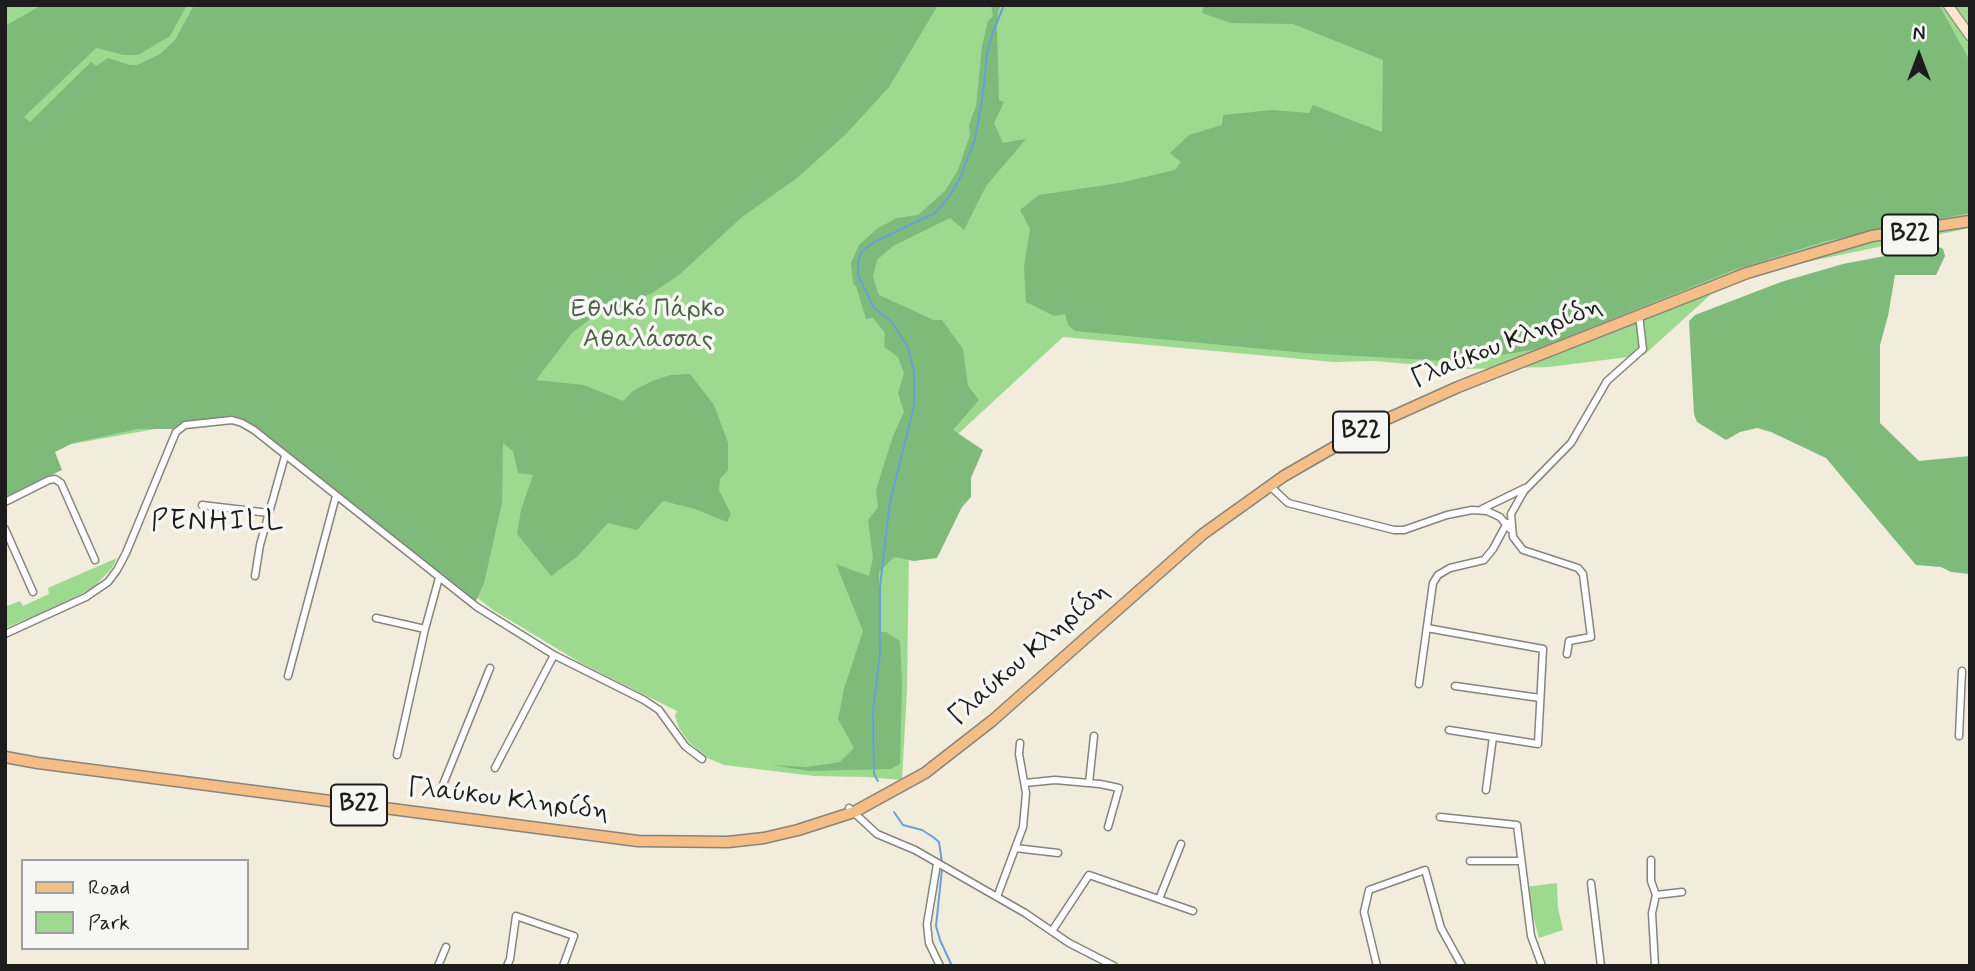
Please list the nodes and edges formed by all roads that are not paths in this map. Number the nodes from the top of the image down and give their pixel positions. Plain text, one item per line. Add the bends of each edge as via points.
1 (1948, 5) edge
2 (1970, 36) edge
3 (1970, 221) edge
4 (1970, 227) edge
5 (1850, 242) junction
6 (1639, 315) junction
7 (285, 456) junction
8 (1530, 485) junction
9 (1270, 486) junction
10 (336, 496) junction
11 (5, 502) edge
12 (202, 505) dead end
13 (1480, 510) junction
14 (269, 513) junction
15 (1509, 527) junction
16 (5, 529) edge
17 (95, 559) dead end
18 (255, 576) dead end
19 (439, 579) junction
20 (33, 592) dead end
21 (376, 618) dead end
22 (1427, 628) junction
23 (425, 629) junction
24 (5, 634) edge
25 (1567, 654) dead end
26 (554, 655) junction
27 (490, 668) dead end
28 (1962, 671) dead end
29 (288, 676) dead end
30 (1419, 684) dead end
31 (1455, 686) dead end
32 (1540, 698) junction
33 (1449, 730) dead end
34 (1094, 736) dead end
35 (1959, 736) dead end
36 (1493, 737) junction
37 (1020, 743) dead end
38 (397, 755) dead end
39 (5, 757) edge
40 (702, 759) dead end
41 (495, 768) dead end
42 (1025, 783) junction
43 (1089, 783) junction
44 (442, 787) dead end
45 (1486, 790) dead end
46 (852, 810) junction
47 (1440, 817) dead end
48 (1108, 827) dead end
49 (1181, 844) dead end
50 (1015, 848) junction
51 (1058, 853) dead end
52 (1651, 860) dead end
53 (1470, 861) dead end
54 (1521, 861) junction
55 (937, 864) junction
56 (1591, 883) dead end
57 (1682, 892) dead end
58 (1656, 895) junction
59 (997, 897) junction
60 (1159, 899) junction
61 (1193, 911) dead end
62 (1052, 931) junction
63 (446, 947) dead end
64 (438, 966) edge
65 (507, 966) edge
66 (563, 966) edge
67 (940, 966) edge
68 (1114, 966) edge
69 (1377, 966) edge
70 (1462, 966) edge
71 (1542, 966) edge
72 (1601, 966) edge
73 (1654, 966) edge

1 - 2 main road
3 - 5 main road, Γλαύκου Κληρίδη / B22
4 - 5 main road, Γλαύκου Κληρίδη / B22
5 - 6 main road, Γλαύκου Κληρίδη / B22 via 1747,273
6 - 8 street via 1643,349 1607,381 1571,443
6 - 9 main road, Γλαύκου Κληρίδη / B22 via 1398,414 1312,458
7 - 10 street
7 - 14 street
7 - 24 street via 242,423 185,425 171,440 126,553 108,582
8 - 13 street
8 - 15 street via 1519,498
9 - 13 street via 1288,503 1394,530
9 - 46 main road, Γλαύκου Κληρίδη / B22 via 1203,534 993,720 949,754
10 - 19 street
10 - 29 street
11 - 17 street via 55,479 61,483
12 - 14 street
13 - 15 street via 1500,517
14 - 18 street
15 - 22 street via 1484,560 1438,575
15 - 25 street via 1523,550 1578,568 1583,574 1591,637 1569,641
16 - 20 street
19 - 23 street
19 - 26 street
21 - 23 street
22 - 30 street
22 - 32 street via 1544,649
23 - 38 street
26 - 40 street via 651,705
26 - 41 street
27 - 44 street
28 - 35 street
31 - 32 street
32 - 36 street via 1538,744
33 - 36 street
34 - 43 street
36 - 45 street
37 - 42 street
39 - 46 main road, Γλαύκου Κληρίδη / B22 via 638,841 713,841
42 - 43 street
42 - 50 street via 1023,827
43 - 48 street via 1119,788
46 - 55 street via 877,834
47 - 54 street via 1517,824
49 - 60 street
50 - 51 street
50 - 59 street
52 - 58 street
53 - 54 street
54 - 71 street via 1531,936
55 - 59 street
55 - 67 street via 927,924 929,943
56 - 72 street
57 - 58 street
58 - 73 street
59 - 62 street
60 - 61 street
60 - 62 street via 1089,875
62 - 68 street
63 - 64 street
65 - 66 street via 516,916 574,936
69 - 70 street via 1364,912 1369,890 1425,870 1441,928

